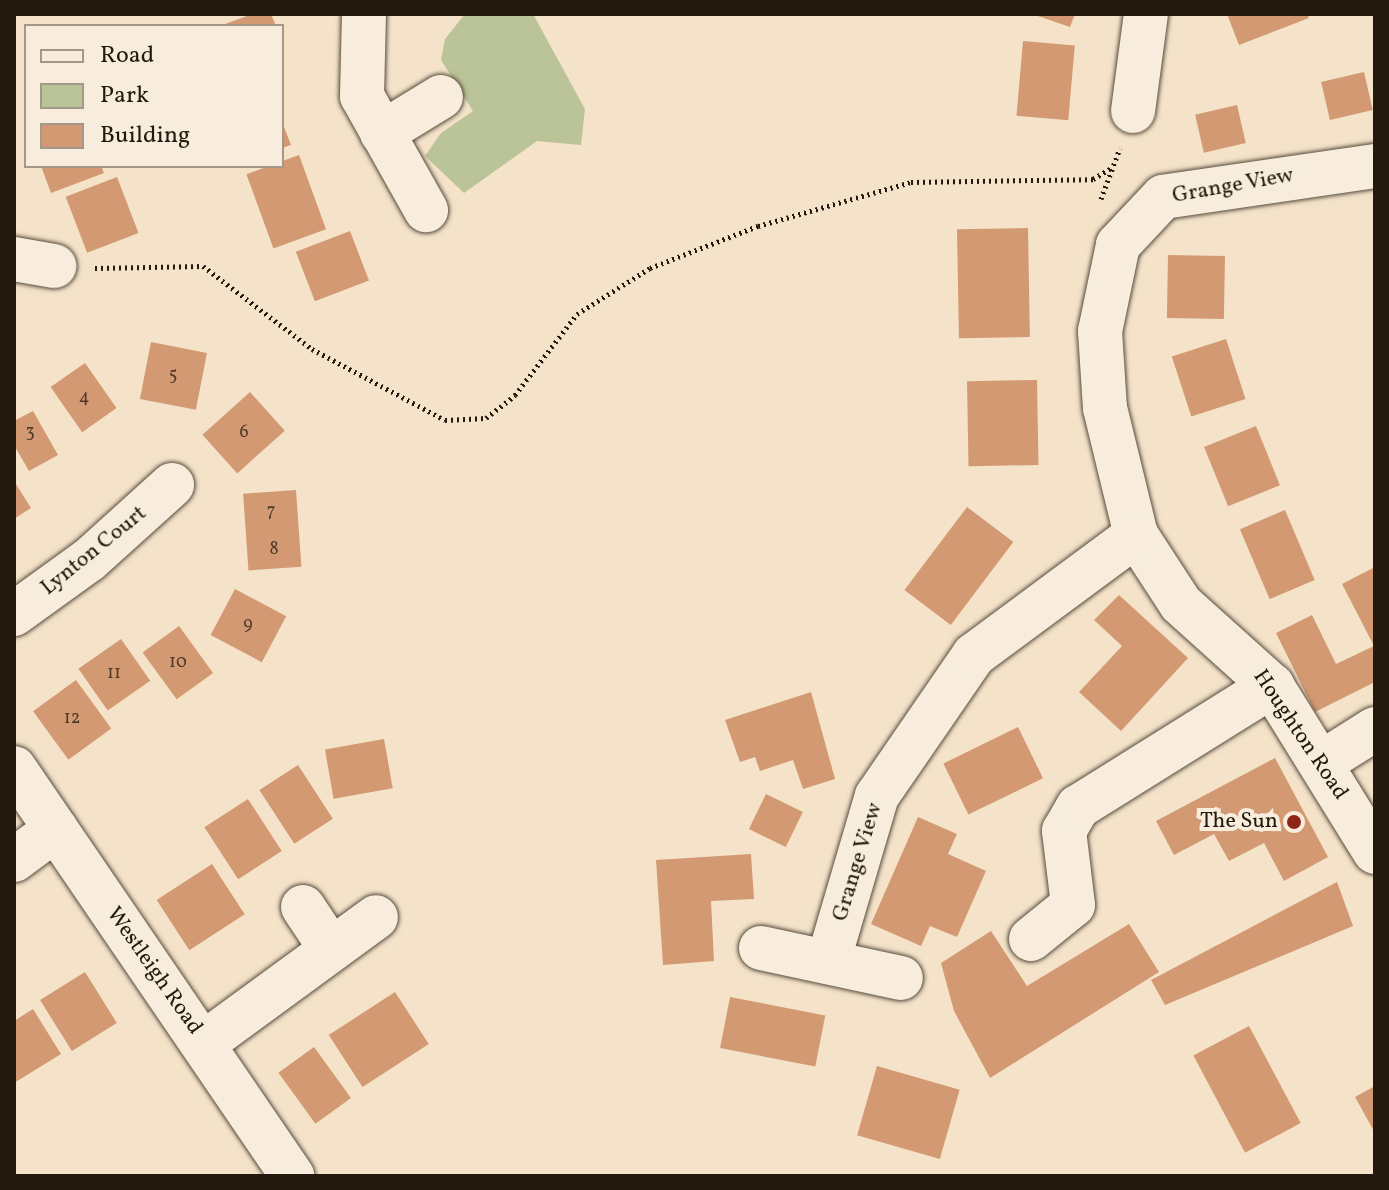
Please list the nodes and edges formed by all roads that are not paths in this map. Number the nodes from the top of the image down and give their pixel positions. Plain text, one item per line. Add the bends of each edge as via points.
1 (364, 14) edge
2 (1146, 14) edge
3 (441, 97) dead end
4 (1133, 111) dead end
5 (382, 133) junction
6 (1375, 166) edge
7 (426, 210) dead end
8 (172, 485) dead end
9 (1136, 535) junction
10 (14, 614) edge
11 (1260, 673) junction
12 (1375, 729) edge
13 (1321, 763) junction
14 (14, 768) edge
15 (56, 829) junction
16 (1375, 852) edge
17 (14, 860) edge
18 (303, 907) dead end
19 (376, 917) dead end
20 (1031, 939) dead end
21 (329, 946) junction
22 (761, 948) dead end
23 (828, 962) junction
24 (901, 978) dead end
25 (204, 1043) junction
26 (292, 1176) edge

1 - 5 street via 362,96
2 - 4 street
3 - 5 street
5 - 7 street
6 - 9 street, Grange View via 1163,197 1118,245 1101,344 1105,408
8 - 10 street, Lynton Court via 89,560
9 - 11 street, Grange View via 1181,604
9 - 23 street, Grange View via 974,655 877,796
11 - 13 street, Houghton Road
11 - 20 street via 1078,807 1064,831 1073,905
12 - 13 street
13 - 16 street, Houghton Road
14 - 15 street, Westleigh Road
15 - 17 street
15 - 25 street, Westleigh Road
18 - 21 street
19 - 21 street
21 - 25 street
22 - 23 street
23 - 24 street
25 - 26 street, Westleigh Road

